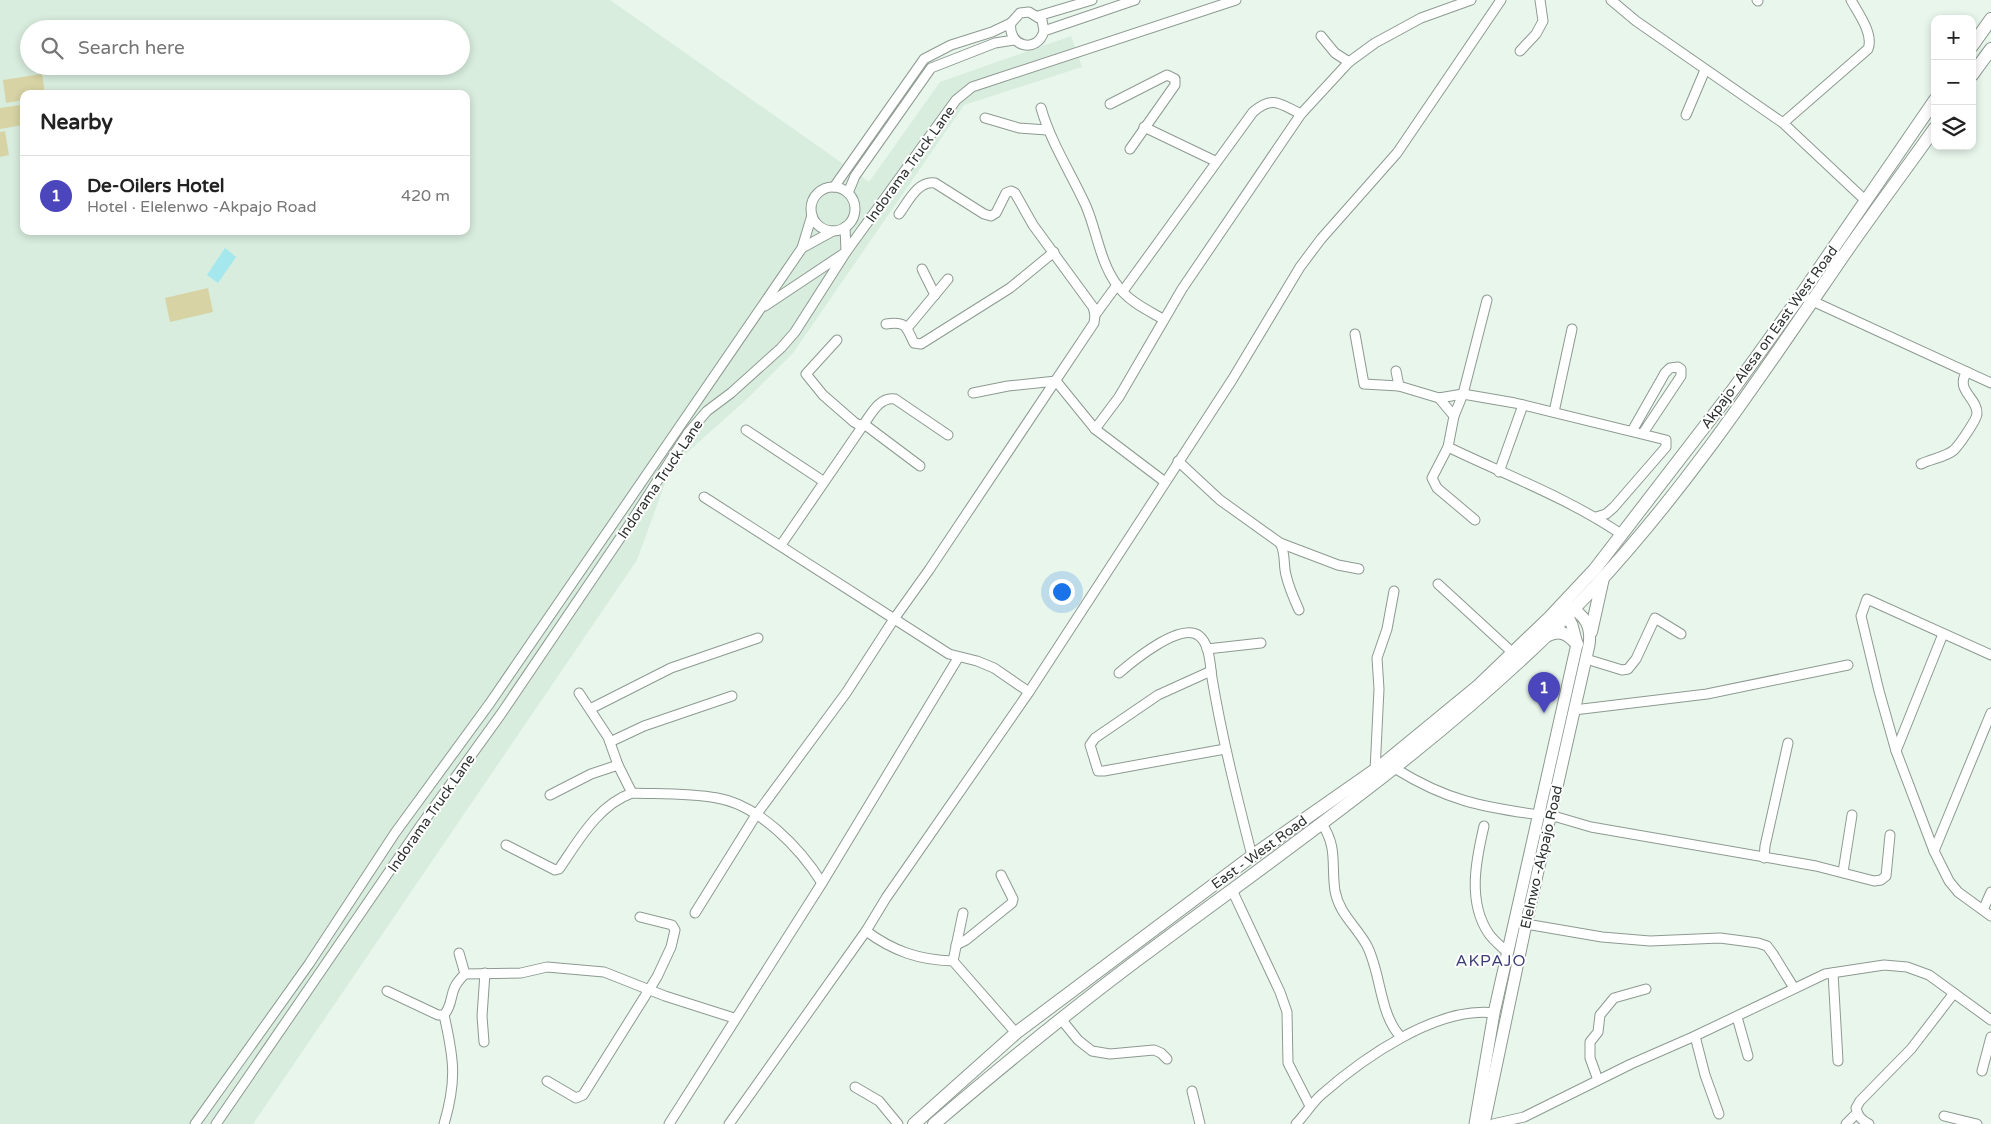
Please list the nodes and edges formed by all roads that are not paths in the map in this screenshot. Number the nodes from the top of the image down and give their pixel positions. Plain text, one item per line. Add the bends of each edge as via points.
1 (1092, 0) edge
2 (1135, 0) edge
3 (1236, 0) edge
4 (1471, 0) edge
5 (1501, 0) edge
6 (1540, 0) edge
7 (1611, 0) edge
8 (1851, 0) edge
9 (1038, 16) junction
10 (1991, 19) edge
11 (1011, 23) junction
12 (1044, 31) junction
13 (1322, 36) dead end
14 (1014, 40) junction
15 (1976, 40) edge
16 (1991, 49) edge
17 (1520, 51) dead end
18 (1350, 62) junction
19 (1704, 70) junction
20 (1976, 70) edge
21 (1110, 104) dead end
22 (1932, 105) edge
23 (1041, 108) dead end
24 (1300, 114) junction
25 (1686, 115) dead end
26 (985, 118) dead end
27 (1783, 123) junction
28 (1144, 127) junction
29 (1047, 130) junction
30 (1931, 133) edge
31 (1130, 149) dead end
32 (1216, 161) junction
33 (834, 187) junction
34 (848, 193) junction
35 (1866, 201) junction
36 (899, 214) dead end
37 (812, 215) junction
38 (845, 227) junction
39 (833, 231) junction
40 (802, 248) junction
41 (846, 252) junction
42 (1054, 252) junction
43 (922, 268) dead end
44 (948, 279) dead end
45 (1120, 288) junction
46 (935, 295) junction
47 (1807, 298) junction
48 (1487, 300) dead end
49 (759, 310) junction
50 (1095, 315) junction
51 (1163, 319) junction
52 (886, 324) dead end
53 (908, 328) junction
54 (1572, 329) dead end
55 (1355, 334) dead end
56 (837, 340) dead end
57 (1396, 371) dead end
58 (1967, 372) junction
59 (1056, 381) junction
60 (1991, 383) edge
61 (1400, 386) junction
62 (973, 393) dead end
63 (1463, 394) junction
64 (1439, 398) junction
65 (1523, 405) junction
66 (1554, 412) junction
67 (1454, 416) junction
68 (864, 424) junction
69 (1095, 429) junction
70 (746, 430) dead end
71 (1632, 430) junction
72 (1643, 433) junction
73 (948, 434) dead end
74 (1448, 447) junction
75 (661, 451) junction
76 (1178, 461) junction
77 (670, 462) junction
78 (1921, 464) dead end
79 (920, 466) dead end
80 (1499, 472) junction
81 (823, 481) junction
82 (1165, 482) junction
83 (704, 497) dead end
84 (1596, 517) junction
85 (1475, 520) dead end
86 (1621, 534) junction
87 (1280, 543) junction
88 (780, 545) junction
89 (1359, 569) dead end
90 (1599, 572) junction
91 (1438, 584) dead end
92 (1394, 591) dead end
93 (1566, 608) junction
94 (1299, 610) dead end
95 (894, 619) junction
96 (1591, 632) junction
97 (1681, 634) dead end
98 (1943, 634) junction
99 (758, 638) dead end
100 (1542, 638) junction
101 (1261, 643) dead end
102 (1577, 644) junction
103 (1207, 649) junction
104 (1513, 653) junction
105 (1991, 655) edge
106 (958, 658) junction
107 (1586, 659) junction
108 (1848, 665) dead end
109 (1211, 671) junction
110 (1119, 673) dead end
111 (1029, 692) junction
112 (579, 693) dead end
113 (732, 696) dead end
114 (590, 709) junction
115 (1574, 710) junction
116 (1991, 713) edge
117 (610, 742) junction
118 (1788, 743) dead end
119 (1225, 749) junction
120 (1896, 751) junction
121 (618, 766) junction
122 (1396, 768) junction
123 (1375, 771) junction
124 (632, 793) junction
125 (550, 795) dead end
126 (756, 815) junction
127 (1545, 815) junction
128 (1852, 815) dead end
129 (1322, 824) junction
130 (1484, 826) dead end
131 (1890, 835) dead end
132 (506, 845) dead end
133 (1934, 851) junction
134 (1252, 856) junction
135 (1764, 858) junction
136 (1843, 872) junction
137 (1002, 875) dead end
138 (822, 882) junction
139 (1232, 890) junction
140 (1991, 892) edge
141 (1983, 910) junction
142 (695, 913) dead end
143 (963, 913) dead end
144 (1991, 916) edge
145 (640, 917) dead end
146 (1526, 924) junction
147 (866, 931) junction
148 (956, 944) junction
149 (459, 953) dead end
150 (1508, 953) junction
151 (953, 961) junction
152 (1833, 972) junction
153 (464, 974) junction
154 (485, 974) junction
155 (1794, 988) junction
156 (1646, 989) dead end
157 (648, 990) junction
158 (387, 991) dead end
159 (1954, 993) junction
160 (1494, 1013) junction
161 (444, 1014) junction
162 (1737, 1017) junction
163 (734, 1018) junction
164 (1061, 1019) junction
165 (1991, 1020) edge
166 (1016, 1033) junction
167 (1695, 1036) junction
168 (1401, 1037) junction
169 (1991, 1037) edge
170 (484, 1042) dead end
171 (1748, 1056) dead end
172 (1167, 1059) dead end
173 (1838, 1061) dead end
174 (1982, 1070) dead end
175 (1598, 1080) junction
176 (547, 1081) dead end
177 (855, 1087) dead end
178 (1192, 1091) dead end
179 (1310, 1106) junction
180 (1857, 1113) junction
181 (1719, 1114) dead end
182 (1944, 1116) dead end
183 (1299, 1123) edge
184 (195, 1124) edge
185 (216, 1124) edge
186 (444, 1124) edge
187 (669, 1124) edge
188 (729, 1124) edge
189 (898, 1124) edge
190 (914, 1124) edge
191 (934, 1124) edge
192 (1200, 1124) edge
193 (1475, 1124) edge
194 (1484, 1124) edge
195 (1493, 1124) edge
196 (1846, 1124) edge
197 (1868, 1124) edge
198 (1977, 1124) edge

1 - 9 street
2 - 12 street
3 - 41 street, Indorama Truck Lane via 972,87 956,100
4 - 18 street via 1421,18
5 - 76 street via 1397,153 1300,267 1232,380
6 - 17 street via 1543,21
7 - 19 street
8 - 27 street via 1869,36 1868,49
9 - 11 street via 1025,12 1016,15
9 - 12 street
10 - 15 main road
11 - 14 street
11 - 33 street via 951,45 924,59
12 - 14 street via 1040,40 1032,45 1022,45
13 - 18 street via 1335,53
14 - 34 street via 996,43 931,68 855,176
16 - 20 main road
18 - 24 street
19 - 25 street
19 - 27 street
21 - 28 street via 1167,75 1172,77 1175,85
22 - 35 main road, Akpajo- Alesa on East West Road
23 - 29 street
24 - 32 street via 1275,102 1263,104 1253,112
24 - 51 street
26 - 29 street via 1019,128
27 - 35 street
28 - 31 street
28 - 32 street
29 - 45 street via 1078,190 1107,268
30 - 47 main road, Akpajo- Alesa on East West Road
32 - 45 street
33 - 34 street
33 - 37 street via 817,194 811,204
34 - 38 street via 855,211
35 - 47 main road, Akpajo- Alesa on East West Road
36 - 42 street via 918,189 930,182 936,182 991,216 996,213 1006,192 1012,191
37 - 39 street via 820,227
37 - 40 street
38 - 39 street
38 - 41 street
39 - 40 street
40 - 49 street
41 - 49 street
41 - 77 street, Indorama Truck Lane via 791,337 731,393 706,411
42 - 50 street via 1084,292
42 - 53 street via 1010,288 921,344 914,343
43 - 46 street
44 - 46 street
45 - 50 street
45 - 51 street via 1135,303
46 - 53 street
47 - 58 street
47 - 86 main road, Akpajo- Alesa on East West Road
47 - 90 main road, Akpajo- Alesa on East West Road via 1745,400 1691,472
48 - 63 street
49 - 75 street
50 - 59 street via 1088,334
51 - 69 street via 1119,397
52 - 53 street via 903,324
54 - 66 street
55 - 61 street via 1364,384
56 - 68 street via 806,374 840,411 859,425
57 - 61 street
58 - 60 street
58 - 78 street via 1962,384 1976,411 1974,420 1952,451
59 - 62 street
59 - 69 street
59 - 95 street
61 - 64 street
63 - 64 street
63 - 65 street
63 - 67 street
64 - 67 street
65 - 66 street
65 - 80 street
66 - 71 street
67 - 74 street
68 - 73 street via 877,407 890,398
68 - 79 street
68 - 81 street
69 - 82 street
70 - 81 street
71 - 72 street
71 - 72 street via 1665,373 1678,367 1681,376
72 - 84 street via 1663,438 1667,442 1666,447 1614,507
74 - 80 street
74 - 85 street via 1433,482
75 - 77 street
75 - 184 street via 490,702 395,833 309,964
76 - 82 street
76 - 87 street via 1220,500
77 - 185 street, Indorama Truck Lane via 507,706
80 - 84 street
81 - 88 street
82 - 111 street
83 - 88 street
84 - 86 street
86 - 90 main road, Akpajo- Alesa on East West Road
87 - 89 street via 1338,565
87 - 94 street via 1285,573
88 - 95 street
90 - 93 main road, East - West Road
90 - 96 main road
91 - 104 street
92 - 123 street via 1387,629 1377,658 1379,689
93 - 96 main road via 1583,617
93 - 100 main road, East - West Road
93 - 102 main road
93 - 104 main road, East - West Road
95 - 106 street
95 - 126 street via 846,693
96 - 107 main road, Elelnwo -Akpajo Road
97 - 107 street via 1655,618 1628,669
98 - 105 street
98 - 120 street
98 - 120 street via 1867,599 1861,616
99 - 114 street via 671,668
100 - 102 main road via 1565,633
100 - 122 main road, East - West Road via 1483,695
101 - 103 street
102 - 127 main road
103 - 109 street
103 - 110 street via 1199,636 1180,634 1143,653
104 - 123 main road, East - West Road
106 - 111 street via 994,668
106 - 138 street
107 - 115 main road, Elelnwo -Akpajo Road
108 - 115 street via 1707,694
109 - 119 street
109 - 119 street via 1158,695 1095,738 1090,745 1098,771
111 - 147 street
112 - 114 street
113 - 117 street via 644,726
114 - 117 street
115 - 127 main road, Elelnwo -Akpajo Road
116 - 133 street
117 - 121 street
118 - 135 street
119 - 134 street
120 - 133 street
121 - 124 street
121 - 125 street via 591,774
122 - 127 street via 1423,786 1468,803
122 - 129 main road, East - West Road
123 - 134 main road, East - West Road
124 - 126 street via 718,798
124 - 132 street via 622,796 602,812 583,832 559,869 547,867
126 - 138 street via 790,841
126 - 142 street
127 - 135 street via 1591,828
127 - 146 main road, Elelnwo -Akpajo Road
127 - 150 main road
128 - 136 street
129 - 139 main road, East - West Road
129 - 168 street via 1333,845 1335,891 1340,908 1367,945 1390,1019
130 - 150 street via 1475,865 1477,903 1482,922 1490,935
131 - 136 street via 1888,869 1881,880 1867,880
133 - 141 street via 1958,892
134 - 166 main road, East - West Road
135 - 136 street
137 - 148 street via 1012,903 966,940
138 - 163 street
139 - 164 main road, East - West Road
139 - 179 street via 1280,992 1287,1012 1288,1063
140 - 141 street
141 - 144 street
143 - 148 street
145 - 157 street via 672,925 675,930
146 - 155 street via 1602,937 1650,941 1720,938 1758,943 1773,954
146 - 194 main road, Elelnwo -Akpajo Road
147 - 151 street via 905,954
147 - 188 street
148 - 151 street
149 - 153 street
150 - 160 main road
151 - 166 street
152 - 155 street
152 - 159 street via 1884,965 1906,967 1929,975
152 - 173 street
153 - 154 street
153 - 161 street via 453,987 449,1008
154 - 157 street via 521,973 547,967 582,968 604,972
154 - 170 street
155 - 162 street
156 - 175 street via 1614,998 1600,1015 1598,1032 1590,1042 1590,1058
157 - 163 street
157 - 176 street via 583,1095 576,1098
158 - 161 street via 432,1014
159 - 165 street
159 - 180 street via 1910,1049 1860,1101
160 - 168 street via 1460,1014
160 - 193 main road
161 - 186 street via 454,1082
162 - 167 street
162 - 171 street
163 - 187 street
164 - 172 street via 1078,1040 1092,1050 1110,1054 1154,1050
164 - 191 main road, East - West Road
166 - 190 main road, East - West Road
167 - 175 street
167 - 181 street
168 - 179 street
169 - 174 street
175 - 195 street via 1524,1117
177 - 189 street via 879,1101
178 - 192 street
179 - 183 street
180 - 196 street
180 - 197 street
182 - 198 street

